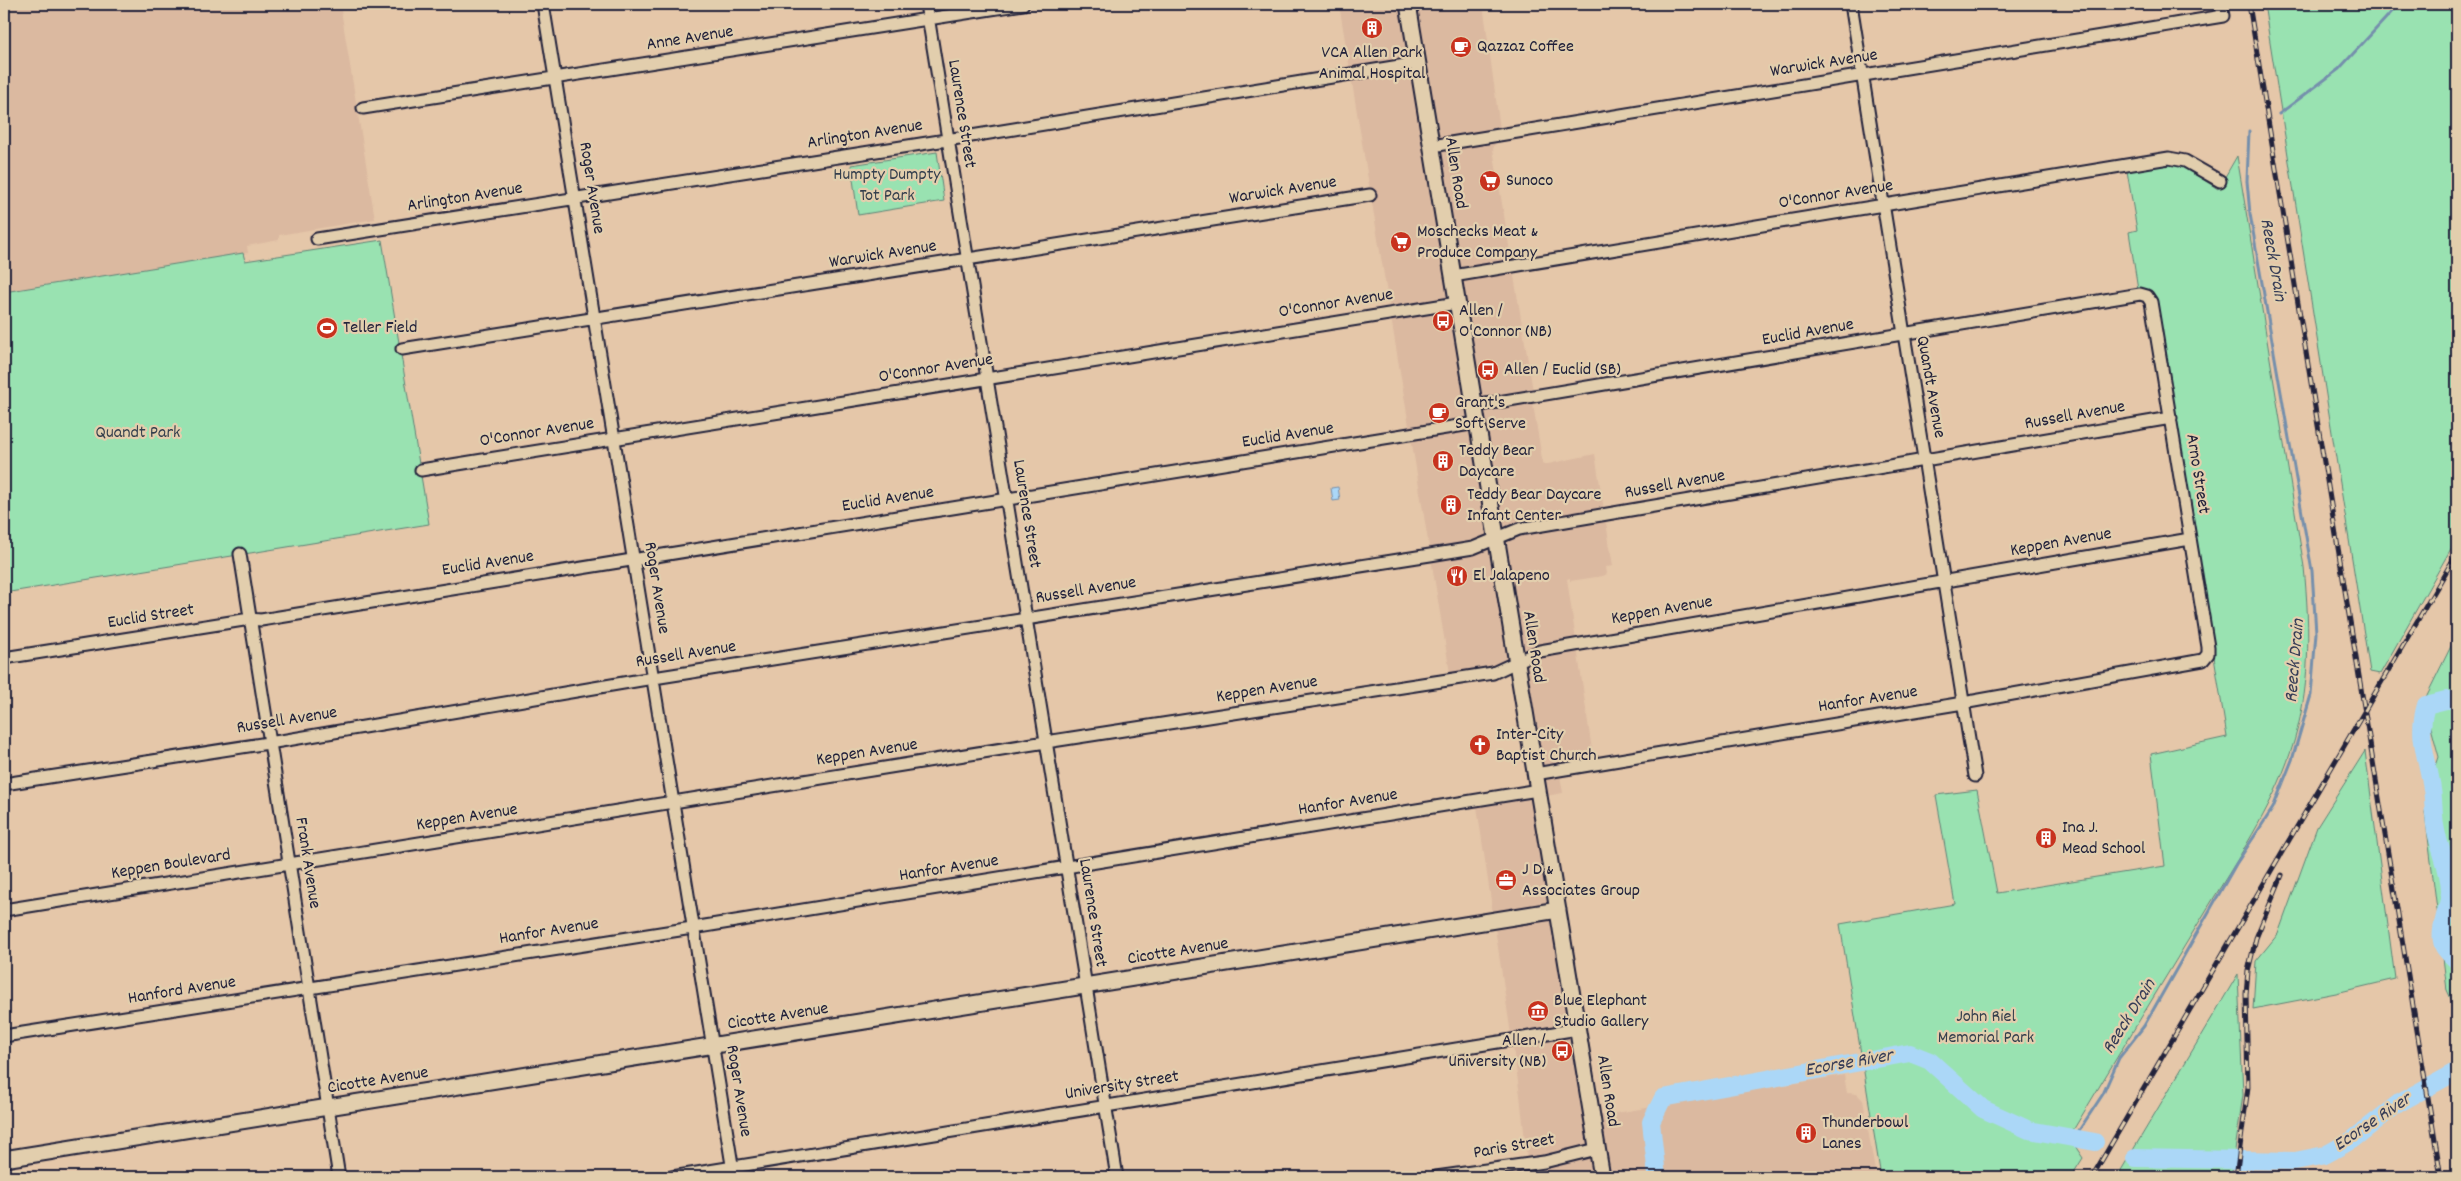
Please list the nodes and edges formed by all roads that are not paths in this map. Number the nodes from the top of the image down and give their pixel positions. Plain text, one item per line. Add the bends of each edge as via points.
1 (543, 4) edge
2 (926, 4) edge
3 (1023, 4) edge
4 (1408, 4) edge
5 (1851, 4) edge
6 (2221, 4) edge
7 (929, 20) junction
8 (1418, 63) junction
9 (1863, 75) junction
10 (555, 78) junction
11 (363, 108) dead end
12 (948, 140) junction
13 (1432, 146) junction
14 (2220, 181) dead end
15 (1370, 195) dead end
16 (575, 198) junction
17 (1883, 205) junction
18 (317, 239) dead end
19 (967, 259) junction
20 (1453, 276) junction
21 (2147, 296) joint
22 (1457, 303) junction
23 (594, 318) junction
24 (1904, 335) junction
25 (402, 349) dead end
26 (986, 378) junction
27 (1474, 406) junction
28 (2171, 418) junction
29 (1477, 423) junction
30 (614, 438) junction
31 (1925, 459) junction
32 (421, 470) dead end
33 (1006, 498) junction
34 (1496, 539) junction
35 (2190, 539) junction
36 (240, 554) dead end
37 (634, 558) junction
38 (1944, 580) junction
39 (304, 613) joint
40 (1026, 618) junction
41 (250, 620) junction
42 (2206, 657) joint
43 (4, 658) edge
44 (1517, 661) junction
45 (653, 678) junction
46 (1963, 703) junction
47 (270, 742) junction
48 (1046, 742) junction
49 (1535, 774) junction
50 (1975, 776) dead end
51 (4, 784) edge
52 (1538, 790) junction
53 (673, 802) junction
54 (343, 855) joint
55 (290, 864) junction
56 (1066, 865) junction
57 (4, 910) edge
58 (1558, 910) junction
59 (694, 927) junction
60 (365, 980) joint
61 (1086, 985) junction
62 (311, 989) junction
63 (1578, 1030) junction
64 (4, 1036) edge
65 (712, 1045) junction
66 (1105, 1107) junction
67 (328, 1108) junction
68 (1597, 1149) junction
69 (4, 1159) edge
70 (734, 1173) edge
71 (340, 1177) edge
72 (672, 1177) edge
73 (1117, 1177) edge
74 (1436, 1177) edge
75 (1602, 1177) edge

1 - 10 street, Roger Avenue
2 - 7 street, Laurence Street
3 - 7 street, Anne Avenue
4 - 8 street, Allen Road
5 - 9 street, Quandt Avenue
6 - 9 street, Warwick Avenue via 2223,16
7 - 10 street, Anne Avenue
7 - 12 street, Laurence Street
8 - 12 street, Arlington Avenue
8 - 13 street, Allen Road
9 - 13 street, Warwick Avenue
9 - 17 street, Quandt Avenue
10 - 11 street, Anne Avenue
10 - 16 street, Roger Avenue
12 - 16 street, Arlington Avenue
12 - 19 street, Laurence Street
13 - 20 street, Allen Road
14 - 17 street, O'Connor Avenue via 2185,161 2169,158
15 - 19 street, Warwick Avenue
16 - 18 street, Arlington Avenue
16 - 23 street, Roger Avenue
17 - 20 street, O'Connor Avenue
17 - 24 street, Quandt Avenue
19 - 23 street, Warwick Avenue
19 - 26 street, Laurence Street
20 - 22 street, Allen Road
21 - 24 street, Euclid Avenue via 2140,294
21 - 28 street, Arno Street
22 - 26 street, O'Connor Avenue
22 - 27 street, Allen Road
23 - 25 street, Warwick Avenue
23 - 30 street, Roger Avenue
24 - 27 street, Euclid Avenue
24 - 31 street, Quandt Avenue
26 - 30 street, O'Connor Avenue
26 - 33 street, Laurence Street
27 - 29 street, Allen Road
28 - 31 street, Russell Avenue
28 - 35 street, Arno Street
29 - 33 street, Euclid Avenue
29 - 34 street, Allen Road
30 - 32 street, O'Connor Avenue
30 - 37 street, Roger Avenue
31 - 34 street, Russell Avenue via 1519,529
31 - 38 street, Quandt Avenue
33 - 37 street, Euclid Avenue
33 - 40 street, Laurence Street
34 - 40 street, Russell Avenue via 1473,548
34 - 44 street, Allen Road
35 - 38 street, Keppen Avenue
35 - 42 street, Arno Street via 2208,647
36 - 41 street, Frank Avenue
37 - 39 street, Euclid Avenue
37 - 45 street, Roger Avenue
38 - 44 street, Keppen Avenue via 1540,651
38 - 46 street, Quandt Avenue
39 - 41 street, Euclid Street
40 - 45 street, Russell Avenue
40 - 48 street, Laurence Street
41 - 43 street, Euclid Street
41 - 47 street, Frank Avenue
42 - 46 street, Hanfor Avenue via 2200,661
44 - 48 street, Keppen Avenue via 1493,673
44 - 49 street, Allen Road
45 - 47 street, Russell Avenue
45 - 53 street, Roger Avenue
46 - 49 street, Hanfor Avenue
46 - 50 street, Quandt Avenue
47 - 51 street, Russell Avenue
47 - 55 street, Frank Avenue
48 - 53 street, Keppen Avenue
48 - 56 street, Laurence Street
49 - 52 street, Allen Road
52 - 56 street, Hanfor Avenue
52 - 58 street, Allen Road
53 - 54 street, Keppen Avenue
53 - 59 street, Roger Avenue
54 - 55 street, Keppen Boulevard
55 - 57 street, Keppen Boulevard
55 - 62 street, Frank Avenue
56 - 59 street, Hanfor Avenue
56 - 61 street, Laurence Street
58 - 61 street, Cicotte Avenue
58 - 63 street, Allen Road
59 - 60 street, Hanfor Avenue
59 - 65 street, Roger Avenue
60 - 62 street, Hanford Avenue
61 - 65 street, Cicotte Avenue
61 - 66 street, Laurence Street
62 - 64 street, Hanford Avenue
62 - 67 street, Frank Avenue
63 - 66 street, University Street
63 - 68 street, Allen Road
65 - 67 street, Cicotte Avenue
65 - 70 street, Roger Avenue
66 - 70 street, University Street
66 - 73 street, Laurence Street
67 - 69 street, Cicotte Avenue
67 - 71 street, Frank Avenue
68 - 74 street, Paris Street via 1544,1162
68 - 75 street, Allen Road
70 - 72 street, University Street

